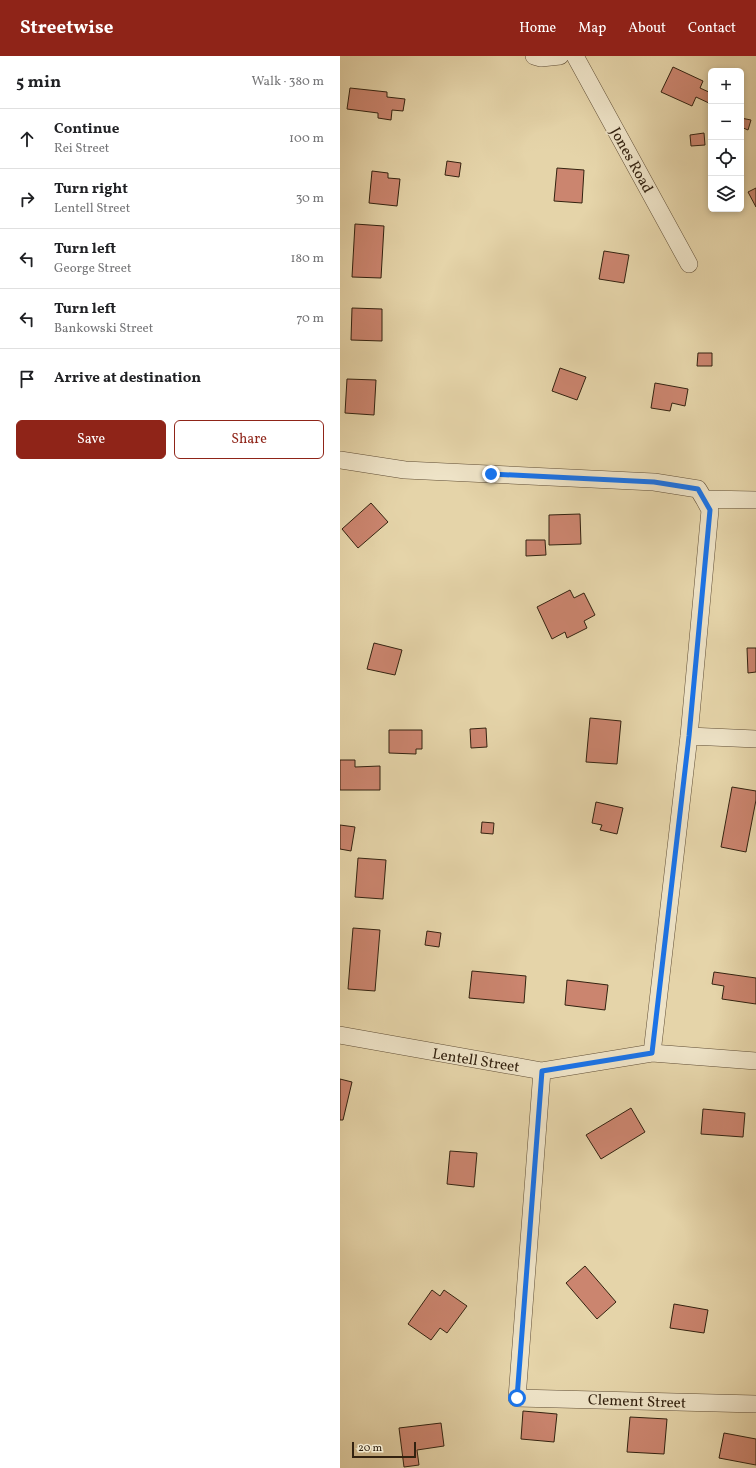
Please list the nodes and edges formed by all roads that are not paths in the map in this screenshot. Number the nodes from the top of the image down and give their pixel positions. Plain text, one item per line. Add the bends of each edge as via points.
1 (534, 56) edge
2 (560, 56) edge
3 (575, 56) edge
4 (689, 264) dead end
5 (340, 460) edge
6 (704, 499) junction
7 (756, 500) edge
8 (689, 736) junction
9 (756, 739) edge
10 (340, 1035) edge
11 (652, 1053) junction
12 (756, 1061) edge
13 (542, 1071) junction
14 (756, 1404) edge

1 - 2 street
3 - 4 street, Jones Road
5 - 6 street via 405,470 654,482 698,489
6 - 7 street
6 - 8 street via 710,510
8 - 9 street
8 - 11 street
10 - 13 street, Lentell Street
11 - 12 street, Lentell Street
11 - 13 street, Lentell Street
13 - 14 street, Clement Street via 517,1398

